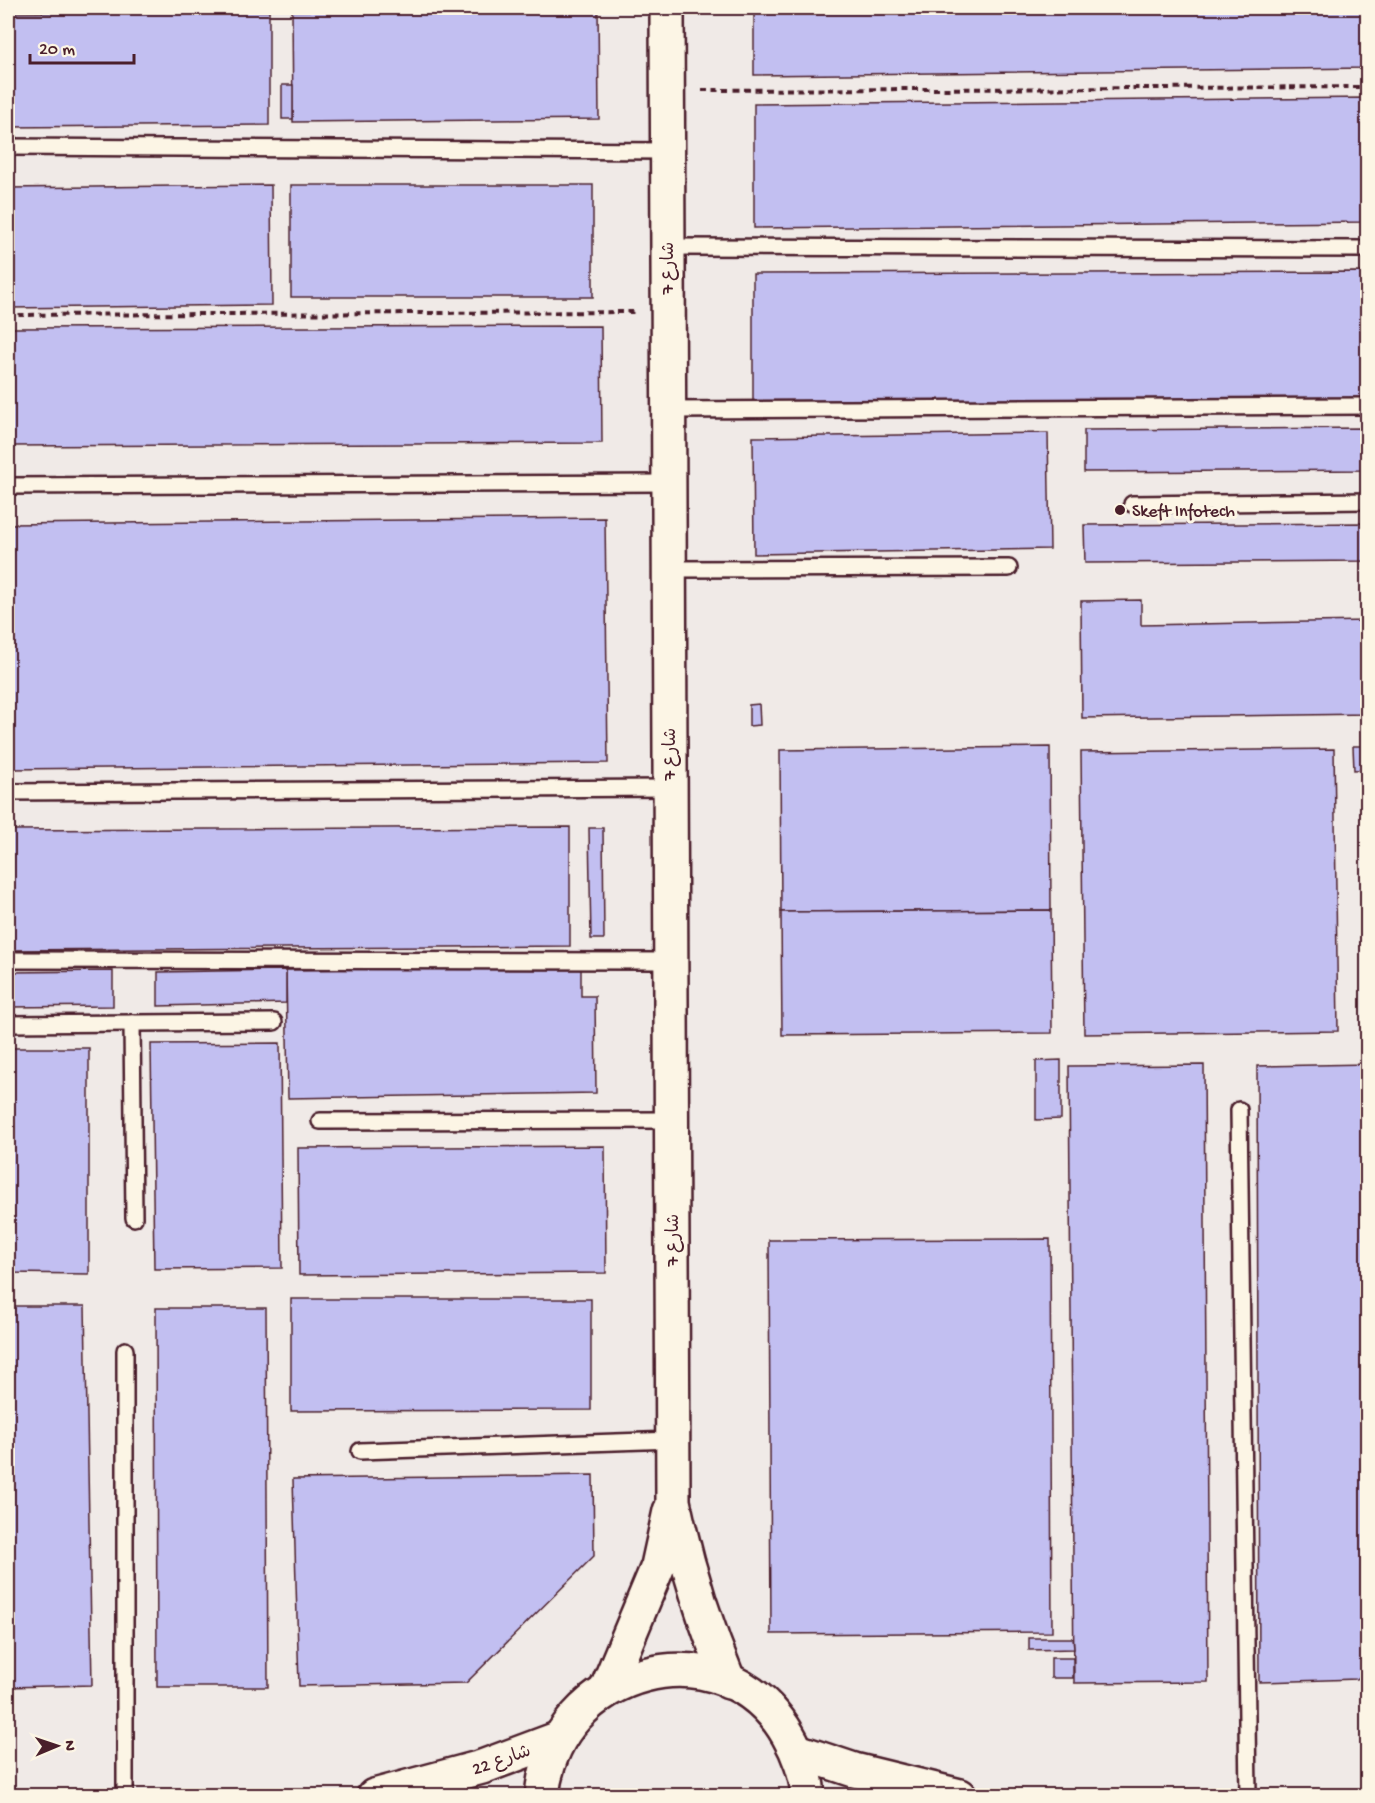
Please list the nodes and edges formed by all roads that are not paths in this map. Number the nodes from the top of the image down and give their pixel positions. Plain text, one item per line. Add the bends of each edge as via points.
1 (667, 8) edge
2 (8, 147) edge
3 (667, 151) junction
4 (667, 247) junction
5 (1368, 249) edge
6 (1368, 406) edge
7 (668, 410) junction
8 (669, 483) junction
9 (8, 486) edge
10 (1368, 501) edge
11 (1132, 504) dead end
12 (1010, 568) dead end
13 (669, 569) junction
14 (669, 788) junction
15 (8, 792) edge
16 (8, 960) edge
17 (670, 961) junction
18 (274, 1022) dead end
19 (132, 1023) junction
20 (8, 1024) edge
21 (1239, 1110) dead end
22 (671, 1120) junction
23 (320, 1121) dead end
24 (134, 1218) dead end
25 (125, 1350) dead end
26 (673, 1440) junction
27 (360, 1451) dead end
28 (673, 1500) junction
29 (729, 1682) junction
30 (607, 1688) junction
31 (557, 1739) junction
32 (797, 1751) junction
33 (125, 1796) edge
34 (374, 1796) edge
35 (542, 1796) edge
36 (808, 1796) edge
37 (960, 1796) edge
38 (1248, 1796) edge

1 - 3 street, شارع 7
2 - 3 lane
3 - 4 street, شارع 7
4 - 5 lane
4 - 7 street, شارع 7
6 - 7 lane
7 - 8 street, شارع 7
8 - 9 lane
8 - 13 street, شارع 7
10 - 11 lane
12 - 13 lane
13 - 14 street, شارع 7
14 - 15 lane
14 - 17 street, شارع 7
16 - 17 lane
17 - 22 street, شارع 7
18 - 19 lane
19 - 20 lane
19 - 24 lane
21 - 38 lane
22 - 23 lane
22 - 26 street, شارع 7
25 - 33 lane
26 - 27 lane
26 - 28 street, شارع 7
28 - 29 street, شارع 7 via 698,1603
28 - 30 street, شارع 7 via 658,1566
29 - 30 street via 688,1671 646,1673
29 - 32 street via 780,1722
30 - 31 street via 579,1711
31 - 34 street, شارع 22 via 482,1767
31 - 35 street via 544,1774
32 - 36 street
32 - 37 street via 861,1772

